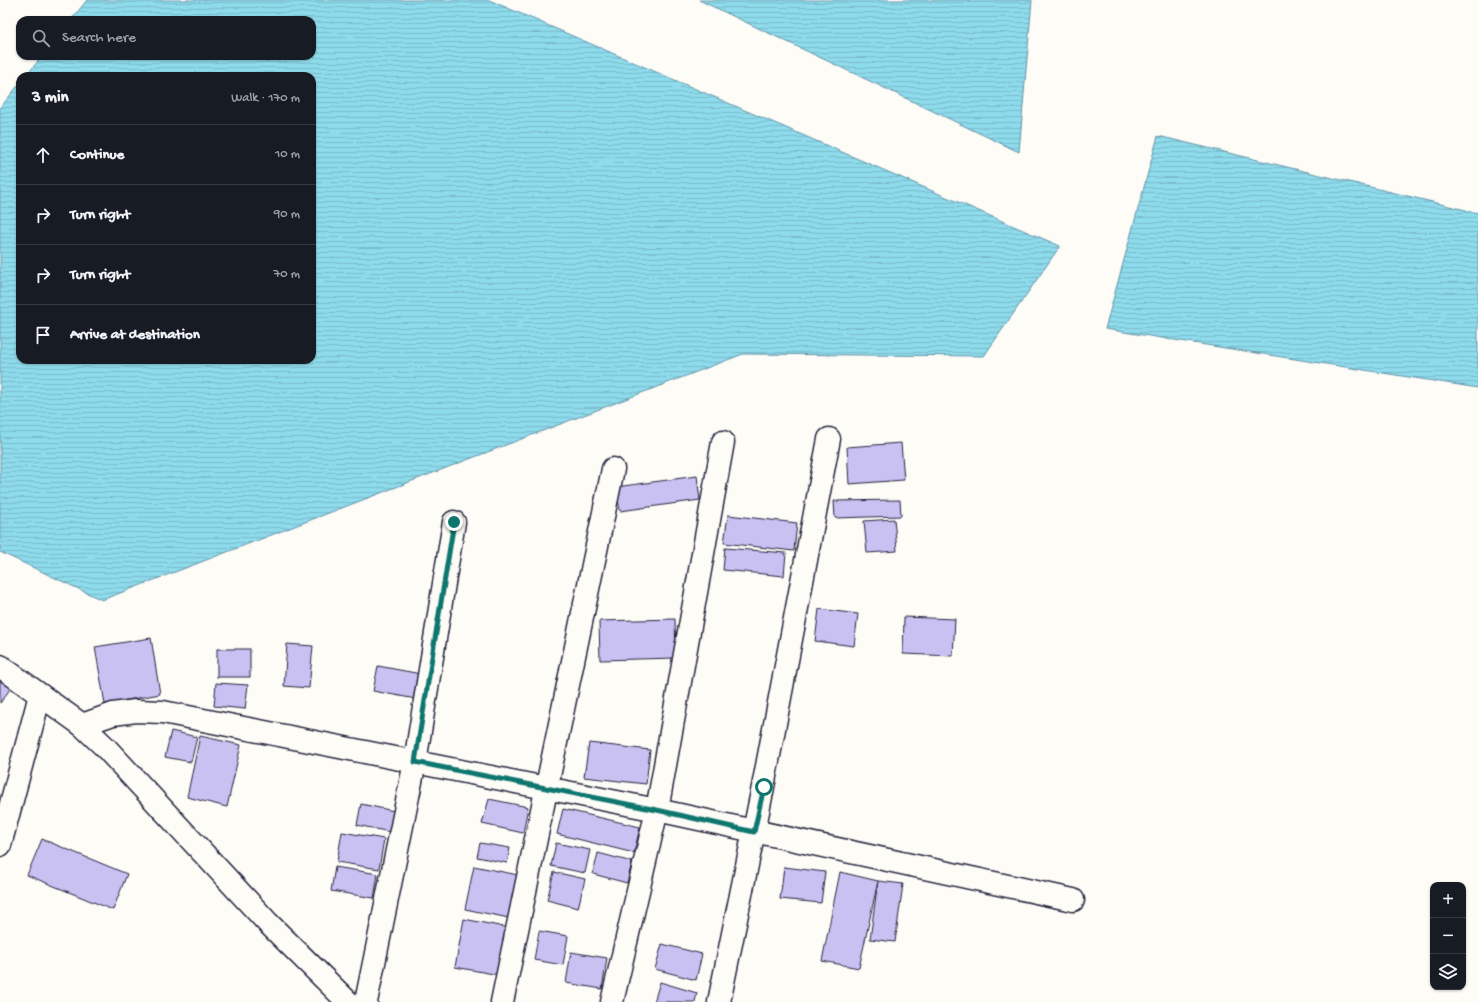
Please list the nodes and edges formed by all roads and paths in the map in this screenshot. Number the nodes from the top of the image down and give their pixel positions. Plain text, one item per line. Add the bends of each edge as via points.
1 (829, 439) dead end
2 (724, 442) dead end
3 (613, 469) dead end
4 (454, 522) dead end
5 (0, 666) edge
6 (40, 695) junction
7 (82, 725) junction
8 (415, 762) junction
9 (546, 788) junction
10 (657, 810) junction
11 (754, 832) junction
12 (0, 845) edge
13 (1073, 900) dead end
14 (348, 1002) edge
15 (366, 1002) edge
16 (502, 1002) edge
17 (612, 1002) edge
18 (719, 1002) edge

1 - 11 street
2 - 10 street
3 - 9 street
4 - 8 street
5 - 6 street
6 - 7 street
6 - 12 street
7 - 8 street via 113,714 136,711 162,712
7 - 14 street via 268,923
8 - 9 street
8 - 15 street
9 - 10 street
9 - 16 street
10 - 11 street
10 - 17 street
11 - 13 street
11 - 18 street

